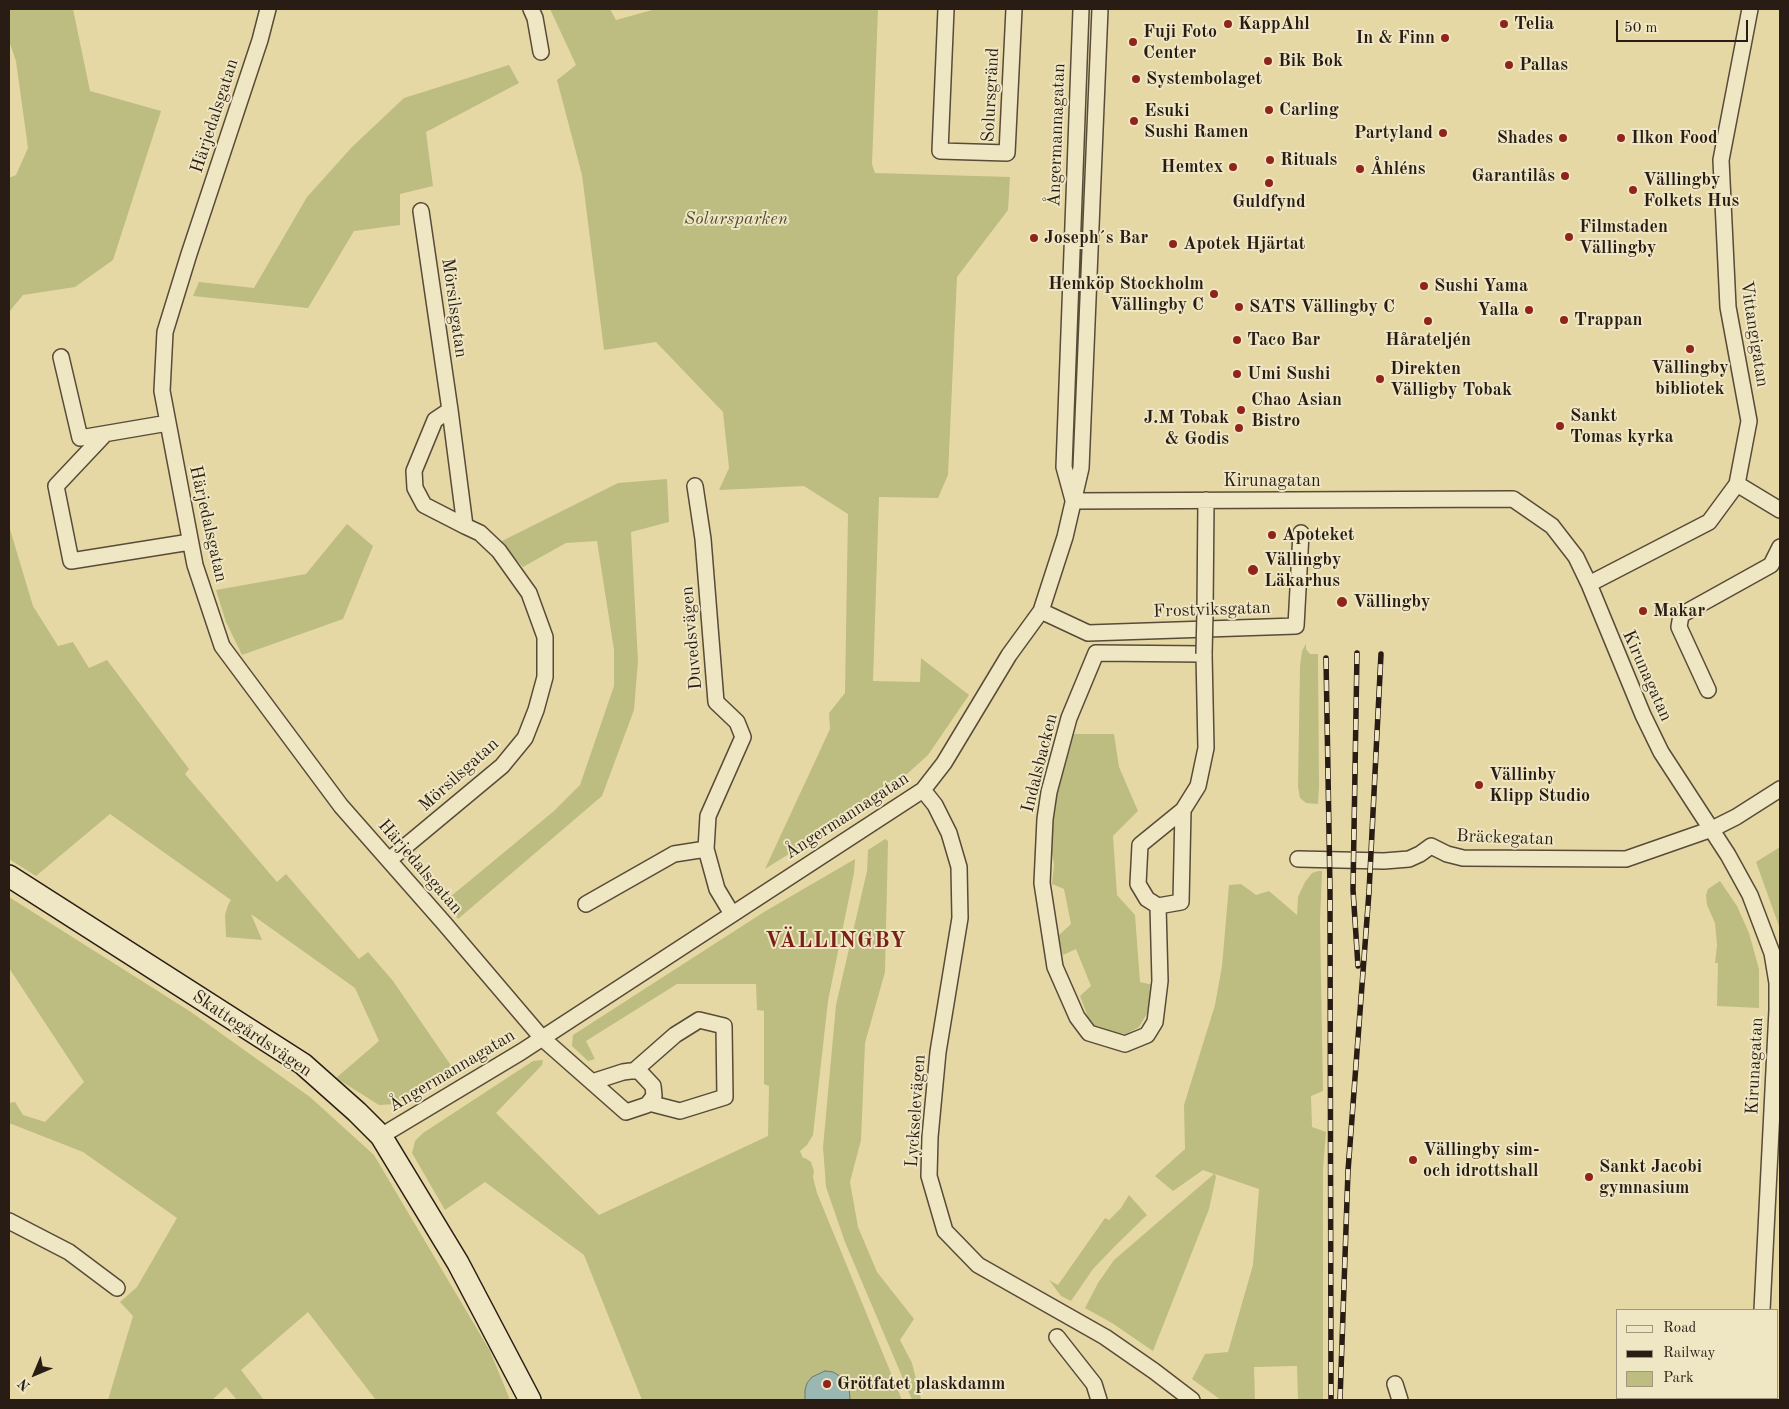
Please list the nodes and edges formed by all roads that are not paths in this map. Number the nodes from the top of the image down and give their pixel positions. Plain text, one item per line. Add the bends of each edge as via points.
1 (268, 9) edge
2 (531, 9) edge
3 (946, 9) edge
4 (1014, 9) edge
5 (1081, 9) edge
6 (1100, 9) edge
7 (1750, 9) edge
8 (541, 52) dead end
9 (421, 211) dead end
10 (61, 357) dead end
11 (450, 410) junction
12 (168, 424) junction
13 (105, 434) junction
14 (1737, 484) junction
15 (695, 486) dead end
16 (1206, 500) junction
17 (1073, 501) junction
18 (1780, 510) edge
19 (465, 526) junction
20 (1301, 533) dead end
21 (190, 542) junction
22 (1780, 547) edge
23 (1589, 584) junction
24 (1041, 611) junction
25 (1204, 654) junction
26 (1708, 690) dead end
27 (1780, 789) edge
28 (924, 790) junction
29 (1182, 810) junction
30 (1712, 830) junction
31 (706, 849) junction
32 (1298, 859) dead end
33 (389, 860) junction
34 (9, 876) edge
35 (586, 904) dead end
36 (1158, 906) junction
37 (732, 914) junction
38 (542, 1038) junction
39 (634, 1071) junction
40 (592, 1082) junction
41 (649, 1103) junction
42 (380, 1136) junction
43 (9, 1221) edge
44 (117, 1288) dead end
45 (1762, 1309) edge
46 (1057, 1337) dead end
47 (1395, 1384) dead end
48 (530, 1400) edge
49 (1099, 1400) edge
50 (1192, 1400) edge
51 (1400, 1400) edge

1 - 12 street, Härjedalsgatan via 165,332 162,391
2 - 8 street
3 - 4 street, Solursgränd via 940,151 1006,153
5 - 17 street, Ångermannagatan via 1064,468
6 - 17 street, Ångermannagatan via 1081,468
7 - 14 street, Vittangigatan via 1720,160 1728,308 1749,421
9 - 11 street, Mörsilsgatan
10 - 13 street via 80,438
11 - 19 street, Mörsilsgatan
11 - 19 street, Mörsilsgatan via 435,420 414,471 415,488 424,505
12 - 13 street
12 - 21 street, Härjedalsgatan
13 - 21 street via 56,486 71,561
14 - 18 street
14 - 23 street, Vittangigatan via 1709,522
15 - 31 street, Duvedsvägen via 703,539 716,702 737,722 743,737 708,816
16 - 17 street, Kirunagatan
16 - 23 street, Kirunagatan via 1512,499 1552,526 1576,557
16 - 25 street, bridge
17 - 24 street, Ångermannagatan
19 - 33 street, Mörsilsgatan via 480,533 499,551 528,593 545,637 545,677 524,738 502,766
20 - 24 street, Frostviksgatan via 1296,626 1088,632
21 - 33 street, Härjedalsgatan via 222,646 341,806
22 - 26 street via 1771,565 1681,615 1679,627
23 - 30 street, Kirunagatan via 1661,752
24 - 28 street, Ångermannagatan via 1009,655 944,763
25 - 29 street via 1206,748 1198,786
25 - 36 street, Indalsbacken via 1096,653 1069,718 1049,792 1042,883 1055,967 1077,1017 1090,1033 1125,1044 1147,1035 1155,1022 1160,981
27 - 30 street
28 - 37 street, Ångermannagatan
28 - 50 street, Lyckselevägen via 949,833 959,867 960,918 938,1052 930,1137 930,1176 945,1231 978,1266 1105,1337
29 - 36 street via 1181,902
29 - 36 street via 1140,845 1138,884 1147,899
30 - 32 street, Bräckegatan via 1626,859 1463,858 1431,846 1409,859
30 - 45 street, Kirunagatan via 1746,887 1761,921 1772,953 1776,983
31 - 35 street via 674,854
31 - 37 street, Duvedsvägen via 717,889
33 - 38 street, Härjedalsgatan
34 - 42 street, Skattegårdsvägen via 302,1064
37 - 38 street, Ångermannagatan
38 - 40 street, Ångermannagatan
38 - 42 street, Ångermannagatan
39 - 40 street
39 - 41 street via 638,1070 653,1086 654,1096
39 - 41 street via 699,1020 724,1026 725,1098 680,1112
40 - 41 street, Ångermannagatan via 626,1112
42 - 48 street, Skattegårdsvägen via 458,1263
43 - 44 street via 69,1252
46 - 49 street via 1094,1384
47 - 51 street

